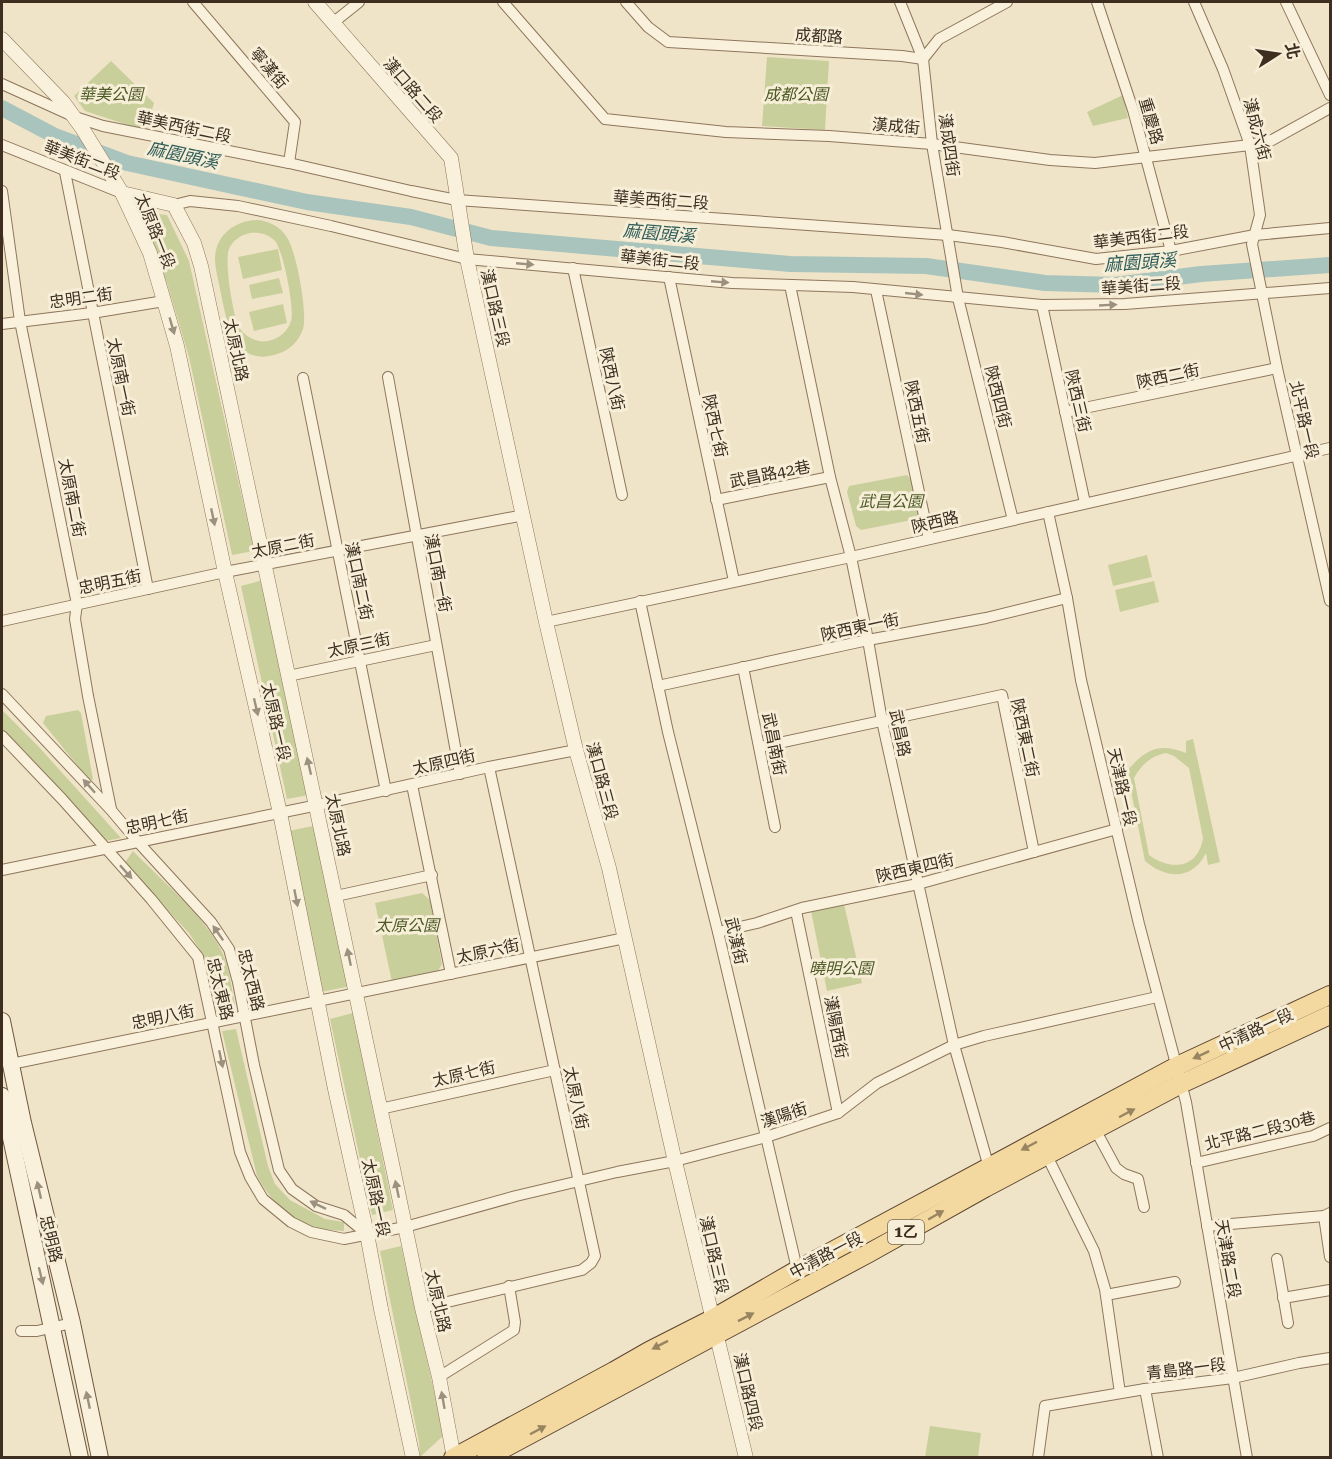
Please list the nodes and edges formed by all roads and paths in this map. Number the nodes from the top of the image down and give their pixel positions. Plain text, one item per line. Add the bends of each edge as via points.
1 (193, 2) edge
2 (315, 2) edge
3 (359, 2) edge
4 (503, 2) edge
5 (626, 2) edge
6 (900, 2) edge
7 (1007, 2) edge
8 (1097, 2) edge
9 (1194, 2) edge
10 (1286, 2) edge
11 (334, 22) junction
12 (2, 39) edge
13 (923, 59) junction
14 (2, 84) edge
15 (1330, 95) edge
16 (1330, 108) edge
17 (78, 123) junction
18 (932, 144) junction
19 (2, 145) edge
20 (1250, 145) junction
21 (1145, 158) junction
22 (289, 163) junction
23 (65, 172) junction
24 (2, 191) edge
25 (122, 193) junction
26 (174, 206) junction
27 (458, 206) junction
28 (1330, 228) edge
29 (463, 235) joint
30 (948, 235) junction
31 (1253, 239) junction
32 (1171, 250) junction
33 (467, 259) junction
34 (573, 268) junction
35 (669, 277) junction
36 (1259, 281) joint
37 (790, 285) junction
38 (1330, 288) edge
39 (876, 290) junction
40 (1261, 294) junction
41 (958, 298) junction
42 (165, 301) junction
43 (1042, 305) junction
44 (92, 313) junction
45 (20, 321) junction
46 (2, 324) edge
47 (1277, 368) junction
48 (388, 377) dead end
49 (303, 378) dead end
50 (1065, 412) junction
51 (1330, 448) edge
52 (1296, 456) junction
53 (830, 477) junction
54 (622, 495) dead end
55 (716, 500) junction
56 (1085, 503) junction
57 (1048, 512) junction
58 (524, 515) junction
59 (1012, 520) junction
60 (416, 536) junction
61 (929, 539) junction
62 (337, 551) junction
63 (851, 557) junction
64 (264, 565) junction
65 (225, 572) junction
66 (734, 580) junction
67 (148, 589) junction
68 (1067, 598) junction
69 (640, 601) junction
70 (1330, 601) edge
71 (77, 604) junction
72 (2, 621) edge
73 (546, 622) junction
74 (868, 640) junction
75 (436, 645) junction
76 (360, 660) junction
77 (743, 667) junction
78 (288, 676) junction
79 (658, 686) junction
80 (2, 694) edge
81 (882, 721) junction
82 (2, 736) edge
83 (760, 747) junction
84 (576, 750) junction
85 (489, 767) junction
86 (460, 774) junction
87 (412, 784) junction
88 (386, 791) junction
89 (318, 805) junction
90 (111, 810) junction
91 (280, 813) junction
92 (775, 827) dead end
93 (1117, 829) junction
94 (138, 842) junction
95 (104, 848) junction
96 (1034, 852) junction
97 (2, 870) edge
98 (432, 875) junction
99 (918, 884) junction
100 (336, 896) junction
101 (796, 911) junction
102 (718, 932) junction
103 (625, 938) junction
104 (531, 957) junction
105 (451, 974) junction
106 (357, 993) junction
107 (1330, 995) edge
108 (1157, 997) junction
109 (317, 1001) junction
110 (245, 1015) junction
111 (1330, 1015) edge
112 (2, 1021) edge
113 (213, 1022) junction
114 (954, 1045) junction
115 (6, 1065) edge
116 (555, 1070) junction
117 (1179, 1075) junction
118 (2, 1096) edge
119 (380, 1108) junction
120 (838, 1113) junction
121 (1330, 1128) edge
122 (1095, 1129) junction
123 (766, 1137) junction
124 (1047, 1156) junction
125 (675, 1161) junction
126 (1196, 1163) junction
127 (991, 1175) junction
128 (579, 1182) junction
129 (1144, 1207) dead end
130 (1327, 1215) edge
131 (1207, 1226) junction
132 (405, 1227) junction
133 (367, 1234) junction
134 (1330, 1257) edge
135 (1277, 1259) dead end
136 (797, 1270) junction
137 (1175, 1282) dead end
138 (509, 1286) junction
139 (805, 1287) junction
140 (1330, 1290) edge
141 (1106, 1295) junction
142 (1283, 1298) junction
143 (422, 1308) junction
144 (72, 1323) junction
145 (1288, 1323) dead end
146 (53, 1326) junction
147 (715, 1327) junction
148 (21, 1331) dead end
149 (1330, 1358) edge
150 (439, 1377) junction
151 (1233, 1378) junction
152 (1145, 1389) junction
153 (1120, 1393) junction
154 (454, 1457) edge
155 (80, 1458) edge
156 (100, 1458) edge
157 (414, 1458) edge
158 (486, 1458) edge
159 (746, 1458) edge
160 (1038, 1458) edge
161 (1158, 1458) edge
162 (1247, 1458) edge

1 - 22 street, 寧漢街 via 295,122
2 - 11 street, 漢口路二段
3 - 11 street
4 - 18 street, 漢成街 via 605,119 726,132
5 - 13 street, 成都路 via 668,42
6 - 13 street, 漢成四街
7 - 13 street via 939,39
8 - 21 street, 重慶路
9 - 20 street, 漢成六街 via 1224,69
10 - 15 street
11 - 27 street, 漢口路二段 via 451,158
12 - 17 street, 太原路一段
13 - 18 street, 漢成四街
14 - 17 street, 華美西街二段
16 - 20 street, 漢成街 via 1272,140
17 - 22 street, 華美西街二段
17 - 25 street, 太原路一段
18 - 21 street, 漢成街 via 1061,161 1095,163
18 - 30 street, 漢成四街
19 - 23 street, 華美街二段
20 - 21 street, 漢成街
20 - 31 street, 漢成六街 via 1260,215
21 - 32 street, 重慶路
22 - 27 street, 華美西街二段
23 - 25 street, 華美街二段
23 - 44 street, 太原南一街
24 - 45 street, 太原南二街
25 - 26 street, 華美街二段
25 - 42 street, 太原路一段 via 150,253
26 - 33 street, 華美街二段 via 190,201 238,206
26 - 64 street, 太原北路 via 194,243 201,266
27 - 29 street, 漢口路二段
27 - 30 street, 華美西街二段
28 - 31 street, 華美西街二段
29 - 33 street, 漢口路三段
30 - 32 street, 華美西街二段 via 1096,260
30 - 41 street, 陝西四街
31 - 32 street, 華美西街二段
31 - 36 street, 漢成六街
33 -> 34 street, 華美街二段
33 - 58 street, 漢口路三段
34 - 35 street, 華美街二段
34 - 54 street, 陝西八街
35 -> 37 street, 華美街二段
35 - 55 street, 陜西七街
36 - 40 street, 北平路一段
37 - 39 street, 華美街二段
37 - 53 street, 武昌路
38 - 40 street, 華美街二段
39 -> 41 street, 華美街二段
39 - 61 street, 陝西五街
43 -> 40 street, 華美街二段 via 1125,304
40 - 47 street, 北平路一段
41 - 43 street, 華美街二段
41 - 59 street, 陝西四街
42 - 44 street, 忠明二街
42 -> 65 street, 太原路一段
43 - 50 street, 陝西三街
44 - 45 street, 忠明二街
44 - 67 street, 太原南一街
45 - 46 street, 忠明二街
45 - 71 street, 太原南二街
47 - 50 street, 陝西二街
47 - 52 street, 北平路一段
48 - 60 street, 漢口南一街
49 - 62 street, 漢口南二街
50 - 56 street, 陝西三街
51 - 52 street, 陝西路
52 - 56 street, 陝西路
52 - 70 street, 北平路一段
53 - 55 street, 武昌路42巷
53 - 63 street, 武昌路
55 - 66 street, 陜西七街
56 - 57 street, 陝西路
57 - 59 street, 陝西路
57 - 68 street, 天津路一段
58 - 60 street, 太原二街
58 - 73 street, 漢口路三段
59 - 61 street, 陝西路
60 - 62 street, 太原二街
60 - 75 street, 漢口南一街
61 - 63 street, 陝西路
62 - 64 street, 太原二街
62 - 76 street, 漢口南二街
63 - 66 street, 陝西路
63 - 74 street, 武昌路
64 - 65 street, 太原二街
64 - 78 street, 太原北路
65 - 67 street, 忠明五街
65 -> 91 street, 太原路一段
66 - 69 street, 陝西路
67 - 71 street, 忠明五街
68 - 74 street, 陜西東一街
68 - 93 street, 天津路一段 via 1081,680
69 - 73 street, 陝西路
69 - 79 street, 武漢街
71 - 72 street, 忠明五街
71 - 90 street, 太原南二街 via 75,619 87,696
73 - 84 street, 漢口路三段
74 - 77 street, 陜西東一街
74 - 81 street, 武昌路
75 - 76 street, 太原三街
75 - 86 street, 漢口南一街
76 - 78 street, 太原三街
76 - 88 street, 漢口南二街
77 - 79 street, 陜西東一街
77 - 83 street, 武昌南街
89 -> 78 street, 太原北路
79 - 102 street, 武漢街
90 -> 80 street, 忠太西路
81 - 83 street, 陜西東二街
81 - 96 street, 陜西東二街 via 1002,695
81 - 99 street, 武昌路
82 - 95 street, 忠太東路
83 - 92 street, 武昌南街
84 - 85 street, 太原四街
84 - 103 street, 漢口路三段
85 - 86 street, 太原四街
85 - 104 street, 太原八街
86 - 87 street, 太原四街
87 - 88 street, 太原四街
87 - 98 street
88 - 89 street, 太原四街
89 - 91 street, 忠明七街
89 - 100 street, 太原北路
90 - 94 street, 忠太西路
91 - 94 street, 忠明七街
91 -> 109 street, 太原路一段
93 - 96 street, 陜西東四街
93 - 108 street, 天津路一段
94 - 95 street, 忠明七街
110 -> 94 street, 忠太西路 via 229,949 211,922
95 - 97 street, 忠明七街
95 -> 113 street, 忠太東路 via 198,957
96 - 99 street, 陜西東四街
98 - 100 street
98 - 105 street
99 - 101 street, 陜西東四街
99 - 114 street, 武昌路
106 -> 100 street, 太原北路
101 - 102 street, 陜西東四街
101 - 120 street, 漢陽西街
102 - 123 street, 武漢街
103 - 104 street, 太原六街
103 - 125 street, 漢口路三段
104 - 105 street, 太原六街
104 - 116 street, 太原八街
105 - 106 street, 太原六街
106 - 109 street, 忠明八街
106 - 119 street, 太原北路
107 -> 117 main road, 中清路一段 / 1乙
108 - 114 street, 漢陽街
108 - 117 street, 天津路一段
109 - 110 street, 忠明八街
109 - 133 street, 太原路一段
110 - 113 street, 忠明八街
133 -> 110 street, 忠太西路 via 344,1215 316,1206 292,1189 279,1170
111 - 117 main road, 中清路一段 / 1乙
112 - 115 main road, 忠明路
113 - 115 street, 忠明八街
113 -> 133 street, 忠太東路 via 240,1152 263,1199 310,1232 344,1239
114 - 120 street, 漢陽街 via 877,1083
114 - 127 street, 武昌路
144 -> 115 main road, 忠明路
116 - 119 street, 太原七街
116 - 128 street, 太原八街
122 -> 117 main road, 中清路一段 / 1乙
117 - 126 street, 天津路二段
117 -> 127 main road, 中清路一段 / 1乙
118 -> 146 main road, 忠明路
132 -> 119 street, 太原北路
120 - 123 street, 漢陽街
121 - 126 street, 北平路二段30巷 via 1313,1136
122 - 124 main road, 中清路一段 / 1乙
122 - 129 street via 1116,1168 1138,1179
123 - 125 street, 漢陽街
123 - 136 street, 武漢街
124 - 127 main road, 中清路一段 / 1乙
124 - 141 street via 1094,1251
125 - 128 street, 漢陽街
125 - 147 street, 漢口路三段
126 - 131 street, 天津路二段
127 - 136 main road, 中清路一段 / 1乙
139 -> 127 main road, 中清路一段 / 1乙
128 - 132 street, 漢陽街
128 - 138 street, 太原八街 via 595,1256 591,1263 582,1270
130 - 131 street
130 - 134 street
131 - 151 street, 天津路二段
132 - 133 street
132 - 143 street, 太原北路
133 - 157 street, 太原路一段
135 - 142 street
136 - 139 street, 武漢街
136 - 147 main road, 中清路一段 / 1乙
137 - 141 street
138 - 143 street, 太原八街
138 - 150 street via 514,1330
147 -> 139 main road, 中清路一段 / 1乙
140 - 142 street
141 - 153 street
142 - 145 street
143 - 150 street, 太原北路
144 - 146 street
156 -> 144 main road, 忠明路
146 - 148 street
146 - 155 main road, 忠明路
147 -> 154 main road, 中清路一段 / 1乙 via 648,1351
158 -> 147 main road, 中清路一段 / 1乙
147 - 159 street, 漢口路四段
149 - 151 street, 青島路一段
154 -> 150 street, 太原北路
151 - 152 street, 青島路一段
151 - 162 street, 天津路二段
152 - 153 street, 青島路一段
152 - 161 street
153 - 160 street, 青島路一段 via 1045,1406

